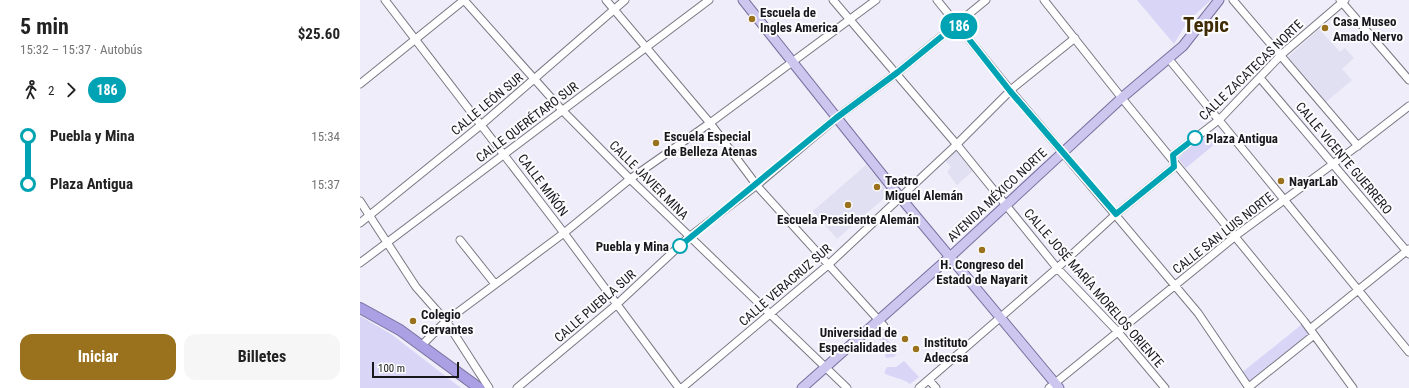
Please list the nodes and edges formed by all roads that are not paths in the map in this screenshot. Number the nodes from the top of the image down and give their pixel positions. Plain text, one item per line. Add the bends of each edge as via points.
1 (385, 0) edge
2 (464, 0) edge
3 (606, 0) edge
4 (625, 0) edge
5 (709, 0) edge
6 (743, 0) edge
7 (833, 0) edge
8 (876, 0) edge
9 (937, 0) edge
10 (986, 0) edge
11 (1044, 0) edge
12 (1219, 0) edge
13 (1233, 0) edge
14 (1343, 1) edge
15 (615, 10) junction
16 (849, 20) junction
17 (957, 24) junction
18 (1075, 38) junction
19 (416, 40) junction
20 (645, 48) junction
21 (1168, 58) junction
22 (1281, 58) junction
23 (792, 62) junction
24 (895, 74) junction
25 (1260, 78) junction
26 (535, 79) junction
27 (1409, 80) edge
28 (360, 84) edge
29 (1010, 91) junction
30 (1122, 98) junction
31 (1409, 106) edge
32 (562, 110) junction
33 (836, 118) junction
34 (1218, 121) junction
35 (710, 123) junction
36 (481, 125) junction
37 (956, 145) junction
38 (1358, 146) junction
39 (1063, 152) junction
40 (504, 154) junction
41 (1174, 162) junction
42 (1333, 164) junction
43 (630, 179) junction
44 (757, 185) junction
45 (900, 197) junction
46 (1285, 200) junction
47 (360, 201) edge
48 (1006, 204) junction
49 (1116, 214) junction
50 (370, 215) junction
51 (360, 222) edge
52 (564, 233) junction
53 (1236, 236) junction
54 (689, 237) junction
55 (460, 240) dead end
56 (388, 242) junction
57 (1408, 251) edge
58 (951, 256) junction
59 (360, 264) edge
60 (828, 265) junction
61 (1057, 268) junction
62 (496, 284) junction
63 (1175, 284) junction
64 (1360, 291) junction
65 (616, 305) junction
66 (360, 308) edge
67 (770, 314) junction
68 (1000, 317) junction
69 (446, 322) junction
70 (880, 323) junction
71 (1118, 332) junction
72 (1312, 332) junction
73 (421, 346) junction
74 (1409, 352) edge
75 (825, 368) junction
76 (929, 380) junction
77 (471, 386) edge
78 (1055, 386) edge
79 (1248, 386) edge
80 (479, 388) edge
81 (489, 388) edge
82 (517, 388) edge
83 (679, 388) edge
84 (682, 388) edge
85 (802, 388) edge
86 (847, 388) edge
87 (919, 388) edge
88 (936, 388) edge
89 (1165, 388) edge
90 (1240, 388) edge
91 (1352, 388) edge

1 - 19 street, CALLE MIÑÓN
2 - 19 street
2 - 26 street, CALLE JAVIER MINA
3 - 15 street
4 - 15 street, CALLE LEÓN SUR
5 - 20 street, CALLE QUERÉTARO SUR
6 - 23 main road
7 - 16 street, CALLE JOSÉ MARÍA MORELOS ORIENTE
8 - 16 street
9 - 17 street
10 - 17 street, CALLE PUEBLA SUR
11 - 18 street
12 - 21 main road, AVENIDA MÉXICO NORTE via 1183,46
13 - 22 street
14 - 22 street, CALLE ZACATECAS NORTE via 1282,54
14 - 27 street
15 - 20 street
15 - 26 street, CALLE LEÓN SUR
16 - 23 street
16 - 24 street, CALLE JOSÉ MARÍA MORELOS ORIENTE
17 - 24 street, CALLE PUEBLA SUR
17 - 29 street
18 - 29 street, CALLE VERACRUZ SUR
18 - 30 street
19 - 28 street
19 - 36 street, CALLE MIÑÓN
20 - 32 street, CALLE QUERÉTARO SUR
20 - 35 street
21 - 30 main road, AVENIDA MÉXICO NORTE
21 - 34 street
22 - 25 street, CALLE ZACATECAS NORTE
22 - 38 street
23 - 33 main road
23 - 35 street
24 - 33 street, CALLE PUEBLA SUR
24 - 37 street, CALLE JOSÉ MARÍA MORELOS ORIENTE
25 - 34 street, CALLE ZACATECAS NORTE
25 - 42 street, CALLE VICENTE GUERRERO
26 - 32 street, CALLE JAVIER MINA
26 - 36 street, CALLE LEÓN SUR
29 - 37 street, CALLE VERACRUZ SUR
29 - 39 street
30 - 39 main road, AVENIDA MÉXICO NORTE
30 - 41 street
31 - 38 street, CALLE SAN LUIS NORTE
32 - 40 street, CALLE QUERÉTARO SUR
32 - 43 street, CALLE JAVIER MINA
33 - 44 street, CALLE PUEBLA SUR
33 - 45 main road
34 - 41 street, CALLE ZACATECAS NORTE via 1173,155
34 - 46 street
35 - 43 street
35 - 44 street
36 - 40 street, CALLE MIÑÓN
36 - 50 street, CALLE LEÓN SUR
37 - 45 street, CALLE VERACRUZ SUR
37 - 48 street, CALLE JOSÉ MARÍA MORELOS ORIENTE
38 - 42 street, CALLE SAN LUIS NORTE
39 - 48 main road, AVENIDA MÉXICO NORTE
39 - 49 street
40 - 52 street, CALLE MIÑÓN
40 - 56 street, CALLE QUERÉTARO SUR
41 - 49 street, CALLE ZACATECAS NORTE via 1174,167
41 - 53 street
42 - 46 street, CALLE SAN LUIS NORTE
42 - 57 street, CALLE VICENTE GUERRERO
43 - 52 street
43 - 54 street, CALLE JAVIER MINA
44 - 54 street, CALLE PUEBLA SUR
44 - 60 street
45 - 58 main road
45 - 60 street, CALLE VERACRUZ SUR
46 - 53 street, CALLE SAN LUIS NORTE
46 - 64 street
47 - 50 street
48 - 58 main road, AVENIDA MÉXICO NORTE
48 - 61 street, CALLE JOSÉ MARÍA MORELOS ORIENTE
49 - 61 street, CALLE ZACATECAS NORTE
49 - 63 street
50 - 51 street, CALLE LEÓN SUR
50 - 56 street
52 - 62 street
52 - 65 street, CALLE MIÑÓN
53 - 63 street, CALLE SAN LUIS NORTE
53 - 72 street
54 - 65 street, CALLE PUEBLA SUR
54 - 67 street, CALLE JAVIER MINA
55 - 62 street
56 - 59 street, CALLE QUERÉTARO SUR
56 - 69 street via 416,287
57 - 64 street
58 - 68 main road
58 - 70 main road, AVENIDA MÉXICO NORTE
60 - 67 street, CALLE VERACRUZ SUR
60 - 70 street
61 - 68 street, CALLE ZACATECAS NORTE
61 - 71 street, CALLE JOSÉ MARÍA MORELOS ORIENTE
62 - 69 street
63 - 71 street, CALLE SAN LUIS NORTE
63 - 79 street
64 - 72 street
64 - 74 street
65 - 82 street, CALLE PUEBLA SUR
65 - 83 street, CALLE MIÑÓN
66 - 73 highway via 400,330
67 - 75 street, CALLE JAVIER MINA
67 - 84 street, CALLE VERACRUZ SUR
68 - 76 street, CALLE ZACATECAS NORTE
68 - 78 main road
69 - 73 street
69 - 81 street
70 - 75 main road, AVENIDA MÉXICO NORTE
71 - 78 street, CALLE SAN LUIS NORTE
71 - 89 street, CALLE JOSÉ MARÍA MORELOS ORIENTE
72 - 79 street
72 - 91 street
73 - 77 highway
75 - 85 main road, AVENIDA MÉXICO NORTE
75 - 86 street, CALLE JAVIER MINA
76 - 87 street, CALLE ZACATECAS NORTE
76 - 88 street
77 - 80 highway
79 - 90 street

